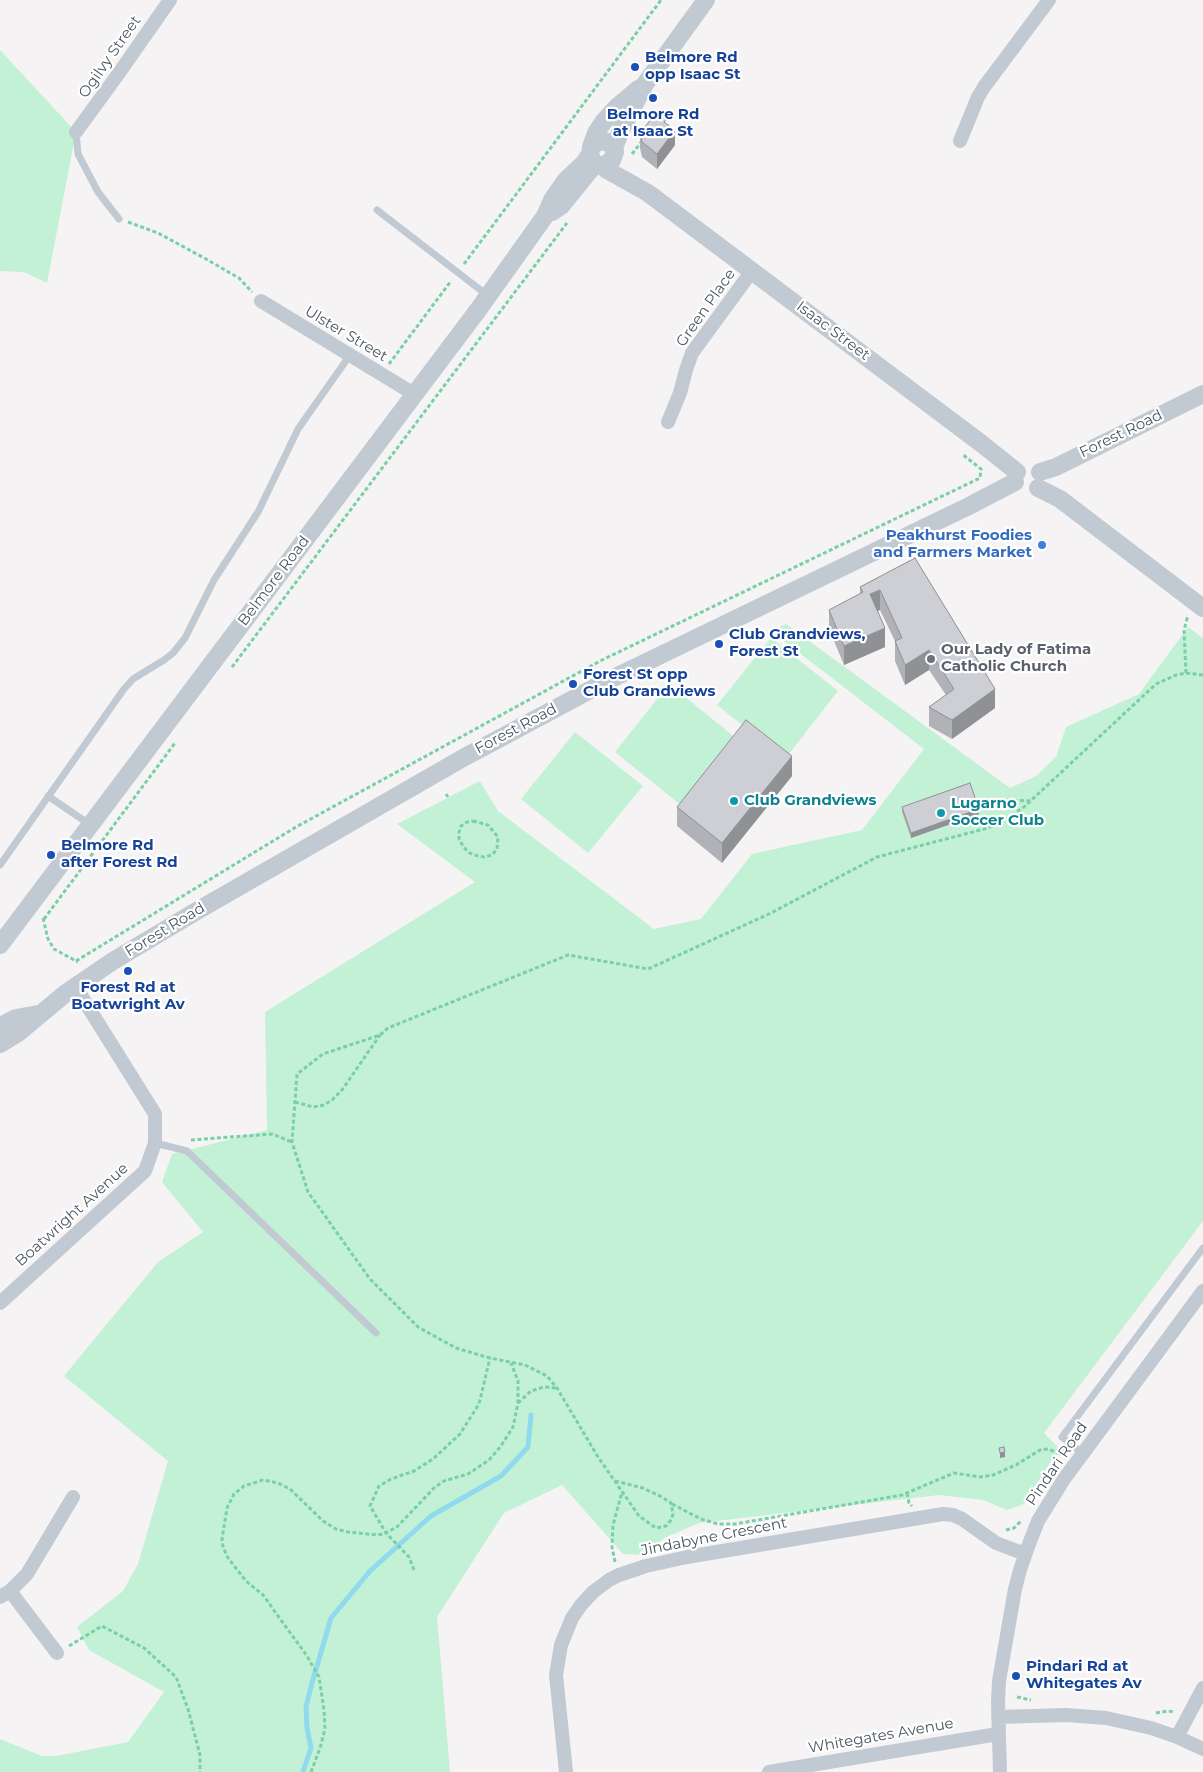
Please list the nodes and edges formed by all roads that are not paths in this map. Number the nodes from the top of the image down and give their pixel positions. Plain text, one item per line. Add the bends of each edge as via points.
1 (170, 0) edge
2 (706, 0) edge
3 (1049, 0) edge
4 (76, 132) joint
5 (960, 141) dead end
6 (601, 155) junction
7 (377, 210) dead end
8 (120, 219) road end
9 (752, 271) junction
10 (488, 296) junction
11 (261, 301) road end
12 (350, 355) junction
13 (414, 394) junction
14 (1203, 394) edge
15 (668, 422) dead end
16 (1016, 477) junction
17 (1039, 480) junction
18 (1199, 605) edge
19 (48, 796) junction
20 (90, 825) junction
21 (3, 854) edge
22 (0, 865) edge
23 (0, 945) edge
24 (83, 981) junction
25 (39, 1014) junction
26 (0, 1026) edge
27 (0, 1044) edge
28 (155, 1143) junction
29 (1203, 1248) edge
30 (1203, 1291) edge
31 (0, 1303) edge
32 (376, 1333) dead end
33 (1082, 1453) junction
34 (73, 1496) dead end
35 (1025, 1554) junction
36 (5, 1594) edge
37 (57, 1653) road end
38 (1203, 1688) edge
39 (998, 1717) junction
40 (998, 1734) junction
41 (1177, 1737) junction
42 (1203, 1749) edge
43 (795, 1770) edge
44 (566, 1772) edge
45 (769, 1772) edge
46 (1000, 1772) edge

1 - 4 street, Ogilvy Street
2 - 6 street, Belmore Road via 645,84 617,137
3 - 5 street via 984,87
4 - 8 lane via 78,154 98,192
6 - 9 street, Isaac Street
6 - 10 street, Belmore Road via 561,206 545,216
7 - 10 lane
9 - 15 street, Green Place via 692,353
9 - 16 street, Isaac Street via 982,444
10 - 13 street, Belmore Road
11 - 12 street, Ulster Street
12 - 13 street, Ulster Street
12 - 19 lane via 298,430 258,512 214,580 185,638 173,653 124,688
13 - 20 street, Belmore Road
14 - 17 street, Forest Road via 1056,466
16 - 17 street, Isaac Street via 1019,490 1027,493
16 - 24 street, Forest Road via 960,510 546,713 366,812
17 - 18 street
19 - 20 lane
19 - 21 lane
20 - 23 street, Belmore Road
21 - 22 lane
24 - 25 street, Forest Road
24 - 28 street, Boatwright Avenue via 155,1114
25 - 26 street, Forest Road via 16,1018
25 - 27 street, Forest Road
28 - 31 street, Boatwright Avenue via 145,1171
28 - 32 lane via 187,1151
29 - 33 lane via 1062,1437
30 - 33 street, Pindari Road
33 - 35 street, Pindari Road via 1038,1521
34 - 36 street via 27,1574
35 - 39 street, Pindari Road via 1001,1668
35 - 44 street, Jindabyne Crescent via 996,1542 962,1519 943,1514 687,1557 619,1575 593,1592 581,1605 561,1646 556,1675
36 - 37 street
38 - 41 street
39 - 40 street, Pindari Road
39 - 41 street via 1087,1716 1129,1722
40 - 43 street, Whitegates Avenue
40 - 46 street, Pindari Road
41 - 42 street
43 - 45 street, Whitegates Avenue

